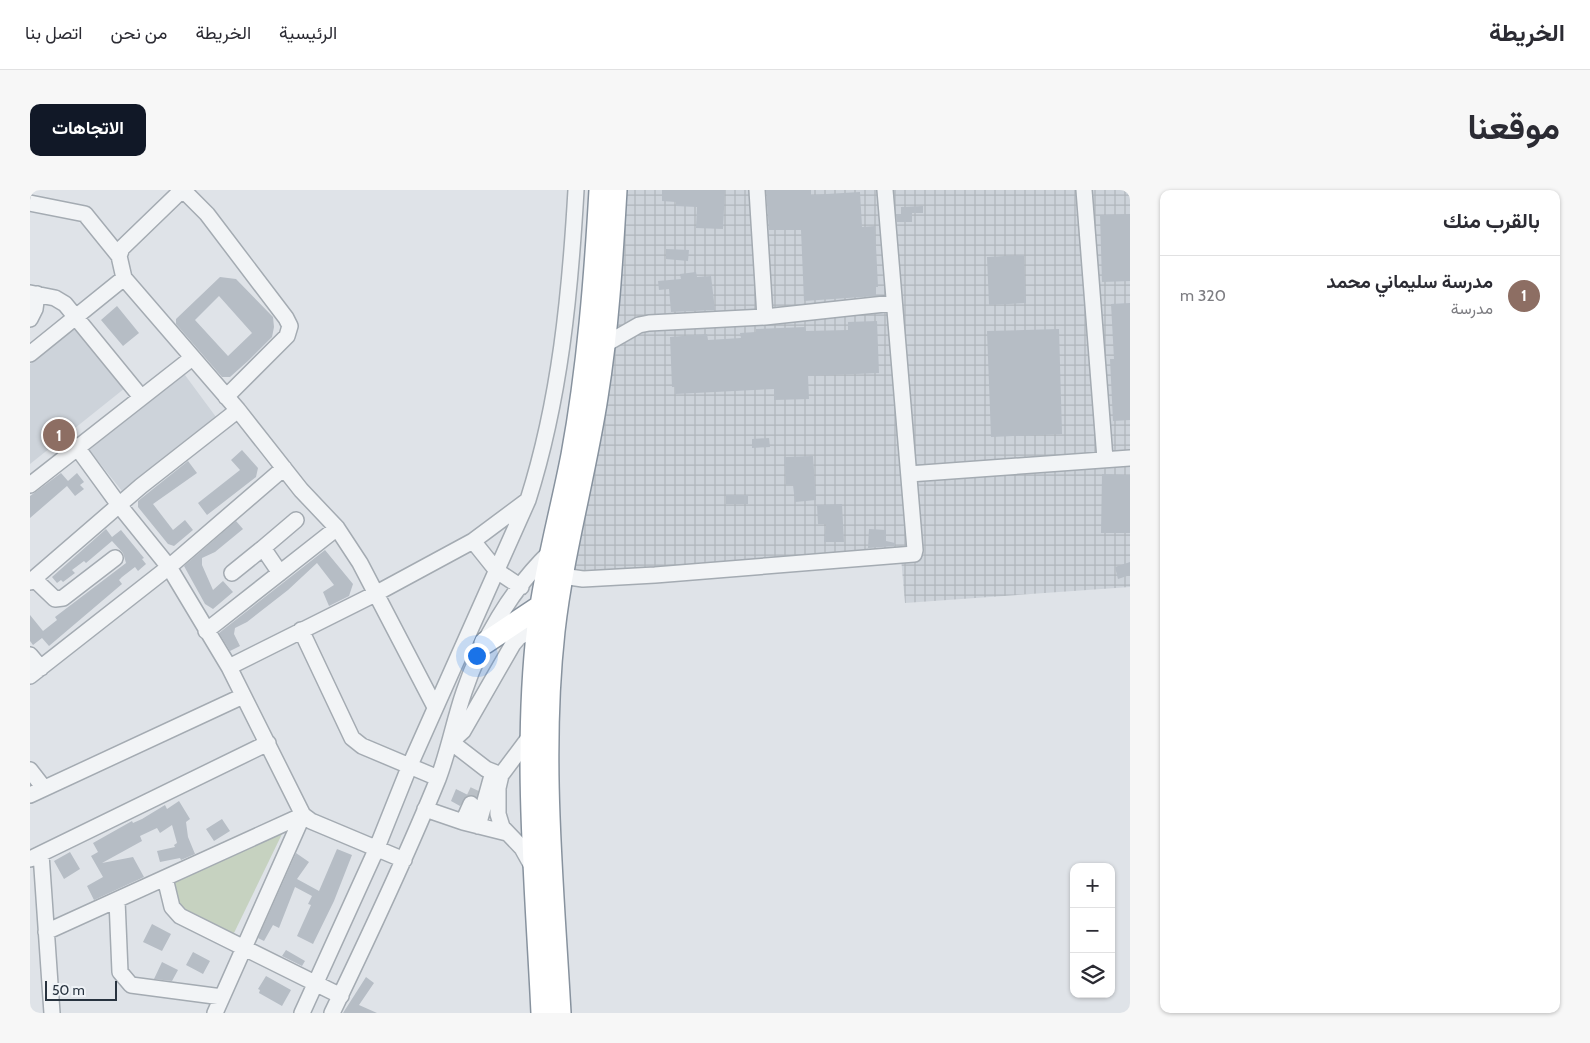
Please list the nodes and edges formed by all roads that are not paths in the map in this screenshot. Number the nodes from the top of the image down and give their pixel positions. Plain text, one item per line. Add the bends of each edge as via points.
1 (183, 190) edge
2 (576, 190) edge
3 (600, 190) edge
4 (616, 190) edge
5 (757, 190) edge
6 (885, 190) edge
7 (1084, 190) edge
8 (30, 203) edge
9 (119, 256) junction
10 (124, 278) junction
11 (34, 294) edge
12 (894, 303) junction
13 (76, 316) junction
14 (765, 317) junction
15 (30, 319) edge
16 (604, 345) junction
17 (30, 354) edge
18 (192, 358) junction
19 (226, 396) junction
20 (141, 397) junction
21 (238, 410) junction
22 (76, 446) junction
23 (1130, 458) edge
24 (1105, 459) junction
25 (284, 468) junction
26 (909, 474) junction
27 (30, 485) edge
28 (528, 500) junction
29 (120, 506) junction
30 (296, 520) dead end
31 (337, 528) junction
32 (473, 541) junction
33 (263, 548) junction
34 (550, 552) junction
35 (115, 558) dead end
36 (169, 566) junction
37 (497, 570) junction
38 (280, 572) junction
39 (232, 573) dead end
40 (562, 576) junction
41 (32, 581) edge
42 (521, 587) junction
43 (375, 594) junction
44 (542, 605) junction
45 (538, 627) junction
46 (301, 630) junction
47 (206, 631) junction
48 (485, 643) junction
49 (30, 655) edge
50 (229, 668) junction
51 (35, 672) edge
52 (243, 696) junction
53 (435, 707) junction
54 (531, 735) junction
55 (452, 742) junction
56 (268, 743) junction
57 (410, 766) junction
58 (30, 770) edge
59 (493, 772) junction
60 (438, 778) junction
61 (479, 787) tunnel mouth
62 (44, 788) junction
63 (30, 795) edge
64 (471, 804) tunnel mouth
65 (425, 809) junction
66 (303, 815) junction
67 (463, 822) junction
68 (478, 826) junction
69 (507, 833) junction
70 (376, 850) junction
71 (35, 857) edge
72 (404, 860) junction
73 (536, 874) junction
74 (165, 878) junction
75 (117, 900) junction
76 (46, 932) junction
77 (244, 947) junction
78 (315, 985) junction
79 (341, 996) junction
80 (222, 997) junction
81 (52, 1013) edge
82 (215, 1013) edge
83 (302, 1013) edge
84 (332, 1013) edge
85 (542, 1013) edge
86 (560, 1013) edge

1 - 9 street via 122,248
1 - 19 street via 207,214 290,326 287,336
2 - 28 street via 557,387
3 - 34 highway via 582,389 572,455
4 - 16 highway
5 - 14 street
6 - 12 street
7 - 24 street
8 - 9 street via 84,214
9 - 10 street
10 - 13 street
10 - 18 street
11 - 13 street via 60,300
11 - 15 street via 35,309
12 - 14 street
12 - 26 street
13 - 17 street
13 - 20 street
14 - 16 street via 648,323
16 - 40 highway via 591,435
18 - 19 street
18 - 20 street
19 - 21 street
20 - 22 street
21 - 25 street
21 - 29 street
22 - 27 street
22 - 29 street
23 - 24 street
24 - 26 street
25 - 31 street
25 - 36 street
26 - 40 street via 915,550 912,555 655,575 583,579
28 - 32 street
28 - 37 street
29 - 36 street
29 - 41 street
30 - 33 street
31 - 38 street
31 - 43 street
32 - 37 street
32 - 43 street
33 - 38 street
33 - 39 street
34 - 42 street
34 - 44 highway
35 - 41 street via 63,598 55,599
36 - 47 street
36 - 51 street
37 - 42 street
37 - 53 street
38 - 47 street
40 - 86 highway via 552,655 547,768
42 - 48 street
43 - 46 street
43 - 53 street
44 - 45 highway
44 - 48 highway
45 - 54 highway
45 - 55 street via 513,644 463,732
46 - 50 street
46 - 57 street via 352,738 362,746
47 - 50 street
48 - 55 street via 465,690 452,731
49 - 51 street
50 - 52 street
52 - 56 street
52 - 62 street
53 - 57 street
54 - 59 street
54 - 73 highway
55 - 59 street
55 - 60 street
56 - 66 street
56 - 71 street
57 - 60 street
57 - 70 street
58 - 62 street
59 - 61 street
59 - 68 street
59 - 69 street via 498,788 498,814
60 - 65 street
62 - 63 street
64 - 67 street
65 - 67 street
65 - 72 street
66 - 70 street
66 - 74 street
66 - 77 street
67 - 68 street
68 - 69 street
69 - 73 street via 522,848
70 - 72 street
70 - 78 street
71 - 76 street
72 - 79 street
73 - 85 highway
74 - 75 street
74 - 77 street via 172,908 180,916
75 - 76 street
75 - 80 street via 120,972 125,980 131,985
76 - 81 street
77 - 78 street
77 - 80 street
78 - 79 street
78 - 83 street
79 - 84 street
80 - 82 street

